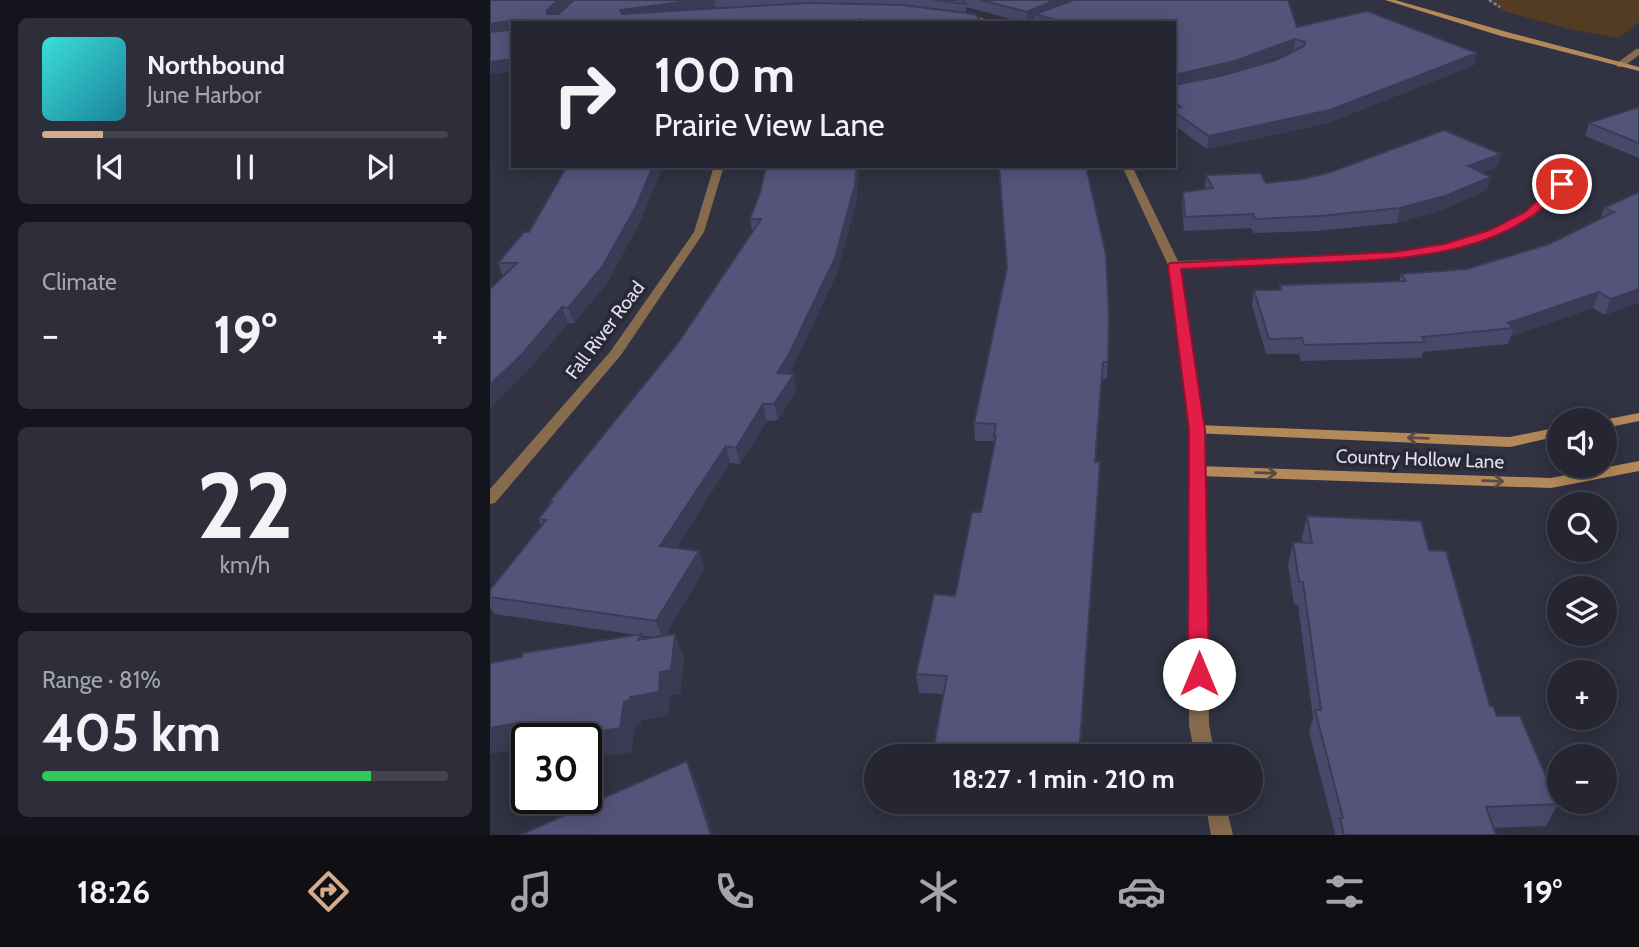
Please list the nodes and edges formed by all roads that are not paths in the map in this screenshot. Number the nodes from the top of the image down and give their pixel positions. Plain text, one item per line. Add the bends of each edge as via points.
1 (1388, 0) edge
2 (958, 13) edge
3 (983, 21) edge
4 (1639, 51) edge
5 (1620, 65) junction
6 (1639, 69) edge
7 (718, 168) edge
8 (1128, 168) edge
9 (1578, 168) dead end
10 (1174, 265) junction
11 (1639, 417) edge
12 (1617, 422) edge
13 (1197, 430) junction
14 (1547, 434) edge
15 (1639, 466) edge
16 (1198, 471) junction
17 (490, 499) edge
18 (1203, 744) edge
19 (1218, 814) edge
20 (1222, 835) edge

1 - 5 street
2 - 3 street
4 - 5 street
5 - 6 street
7 - 17 street, Fall River Road via 699,232 615,355
8 - 10 street
9 - 10 street via 1530,215 1494,233 1446,247 1395,256
10 - 13 street
11 - 12 street
14 -> 13 street, Country Hollow Lane via 1510,442
13 - 16 street
16 -> 15 street, Country Hollow Lane via 1551,484
16 - 18 street
19 - 20 street

